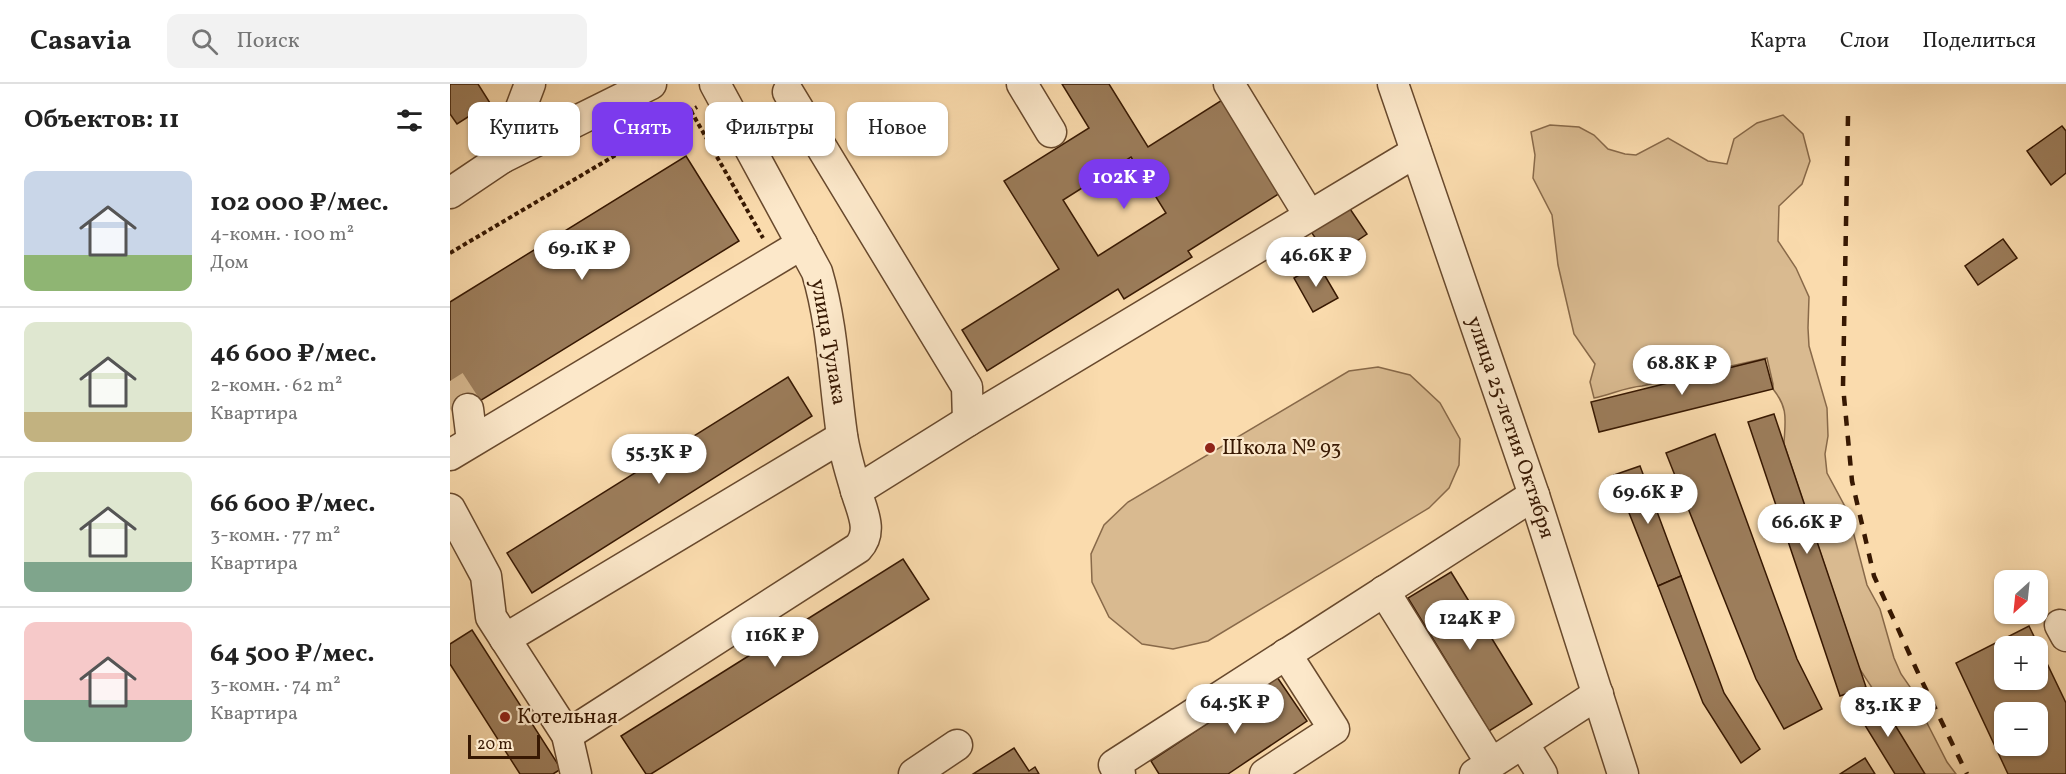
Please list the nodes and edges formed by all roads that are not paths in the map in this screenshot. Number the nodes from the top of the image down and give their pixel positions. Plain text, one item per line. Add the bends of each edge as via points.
1 (530, 84) edge
2 (651, 84) edge
3 (1022, 84) edge
4 (1229, 84) edge
5 (1393, 84) edge
6 (718, 88) edge
7 (788, 92) dead end
8 (1051, 132) dead end
9 (1416, 152) junction
10 (502, 158) junction
11 (450, 193) edge
12 (1309, 215) junction
13 (802, 244) junction
14 (968, 421) junction
15 (460, 432) edge
16 (842, 437) junction
17 (856, 491) junction
18 (1534, 495) junction
19 (450, 509) edge
20 (1384, 591) junction
21 (505, 639) junction
22 (1286, 654) junction
23 (1598, 694) junction
24 (567, 735) junction
25 (1523, 743) junction
26 (957, 745) dead end
27 (1483, 768) edge
28 (576, 774) edge
29 (914, 774) edge
30 (1120, 774) edge
31 (1265, 774) edge
32 (1542, 774) edge
33 (1623, 774) edge

1 - 10 street
2 - 10 street
3 - 8 street
4 - 12 street
5 - 9 street, улица 25-летия Октября
6 - 13 street, улица Тулака
7 - 14 street via 967,387
9 - 12 street
9 - 18 street, улица 25-летия Октября
10 - 11 street
12 - 14 street
13 - 15 street
13 - 16 street, улица Тулака via 817,272 825,300
14 - 17 street
16 - 17 street, улица Тулака
16 - 21 street
17 - 24 street, улица Тулака via 867,536 858,548
18 - 20 street
18 - 23 street, улица 25-летия Октября
19 - 21 street via 486,576 490,616
20 - 22 street
20 - 27 street
21 - 24 street
22 - 30 street via 1114,765
22 - 31 street via 1334,729
23 - 25 street
23 - 33 street, улица 25-летия Октября
24 - 28 street
25 - 27 street
25 - 32 street
26 - 29 street

